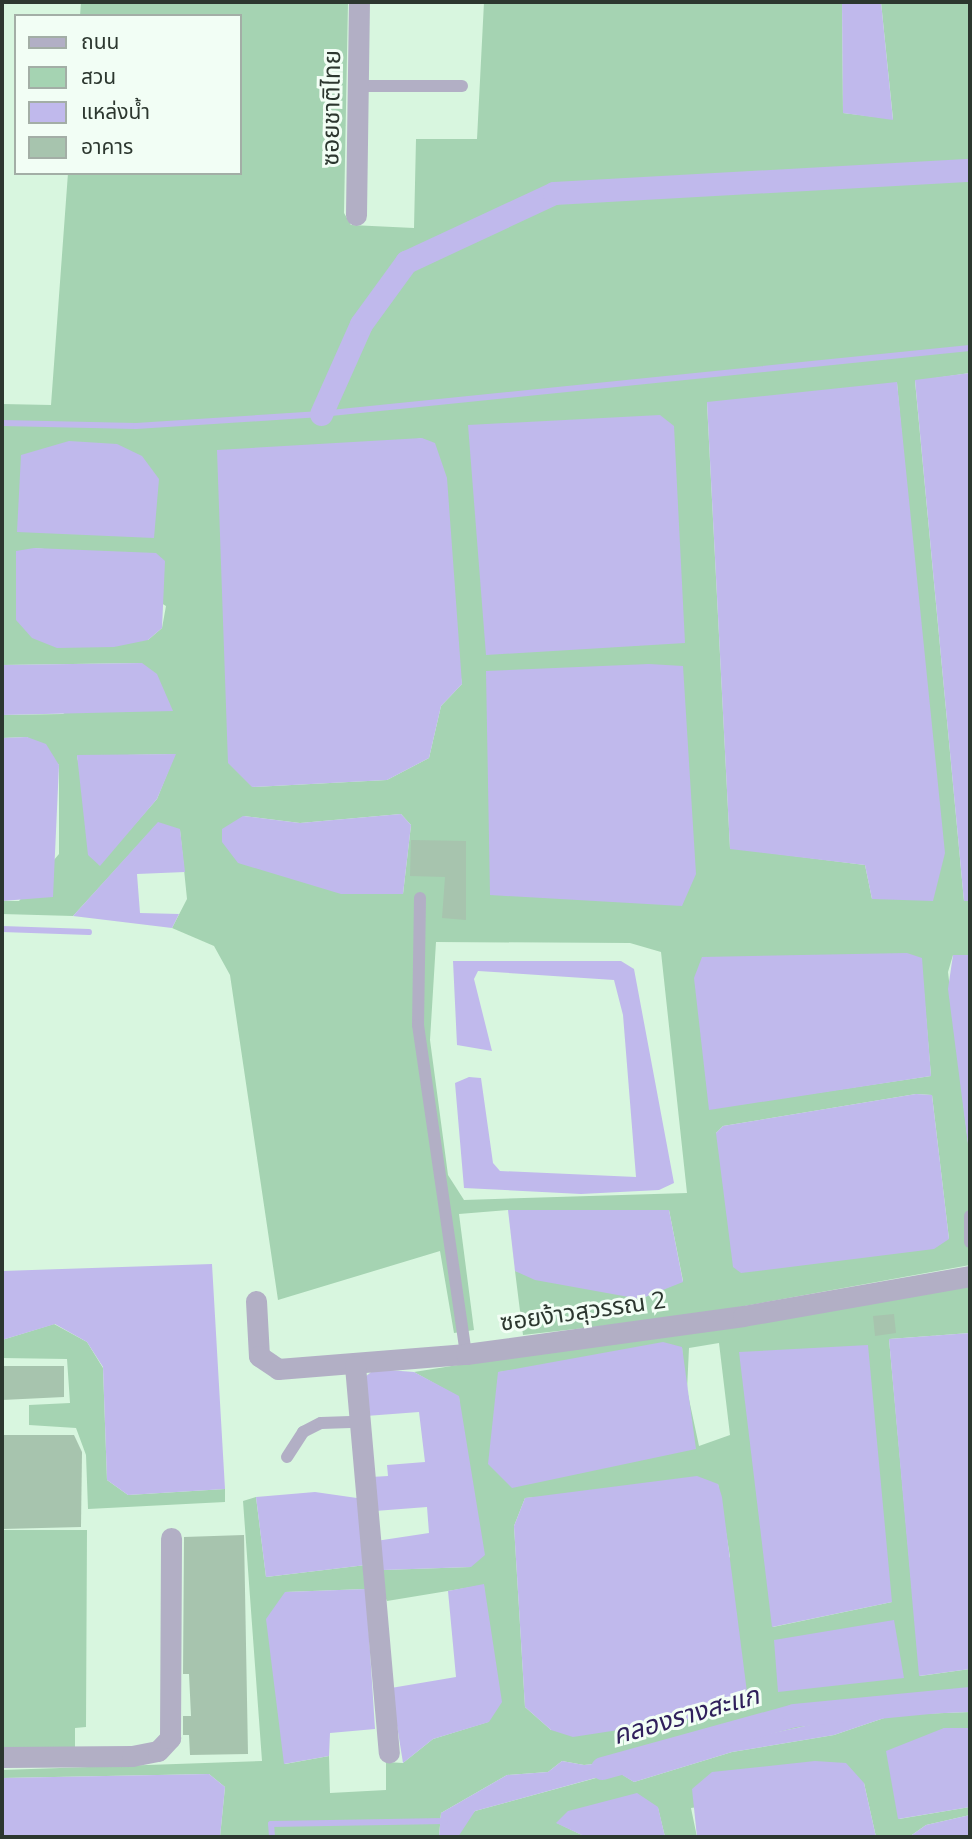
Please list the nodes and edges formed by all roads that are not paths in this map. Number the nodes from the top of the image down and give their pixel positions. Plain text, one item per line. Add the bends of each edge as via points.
1 (359, 2) edge
2 (358, 86) junction
3 (462, 86) dead end
4 (356, 215) dead end
5 (420, 898) dead end
6 (970, 1216) edge
7 (970, 1242) edge
8 (970, 1276) edge
9 (256, 1301) dead end
10 (466, 1354) junction
11 (355, 1366) junction
12 (358, 1422) junction
13 (287, 1457) dead end
14 (171, 1538) dead end
15 (389, 1752) dead end
16 (2, 1757) edge

1 - 2 street, ซอยชาติไทย
2 - 3 lane
2 - 4 street, ซอยชาติไทย
5 - 10 lane via 418,1025
6 - 7 lane
8 - 10 street, ซอยง้าวสุวรรณ 2 via 743,1316
9 - 11 street, ซอยง้าวสุวรรณ 2 via 259,1356 267,1367
10 - 11 street, ซอยง้าวสุวรรณ 2
11 - 12 street
12 - 13 lane via 321,1423 303,1432
12 - 15 street
14 - 16 street via 170,1738 158,1751 132,1756

